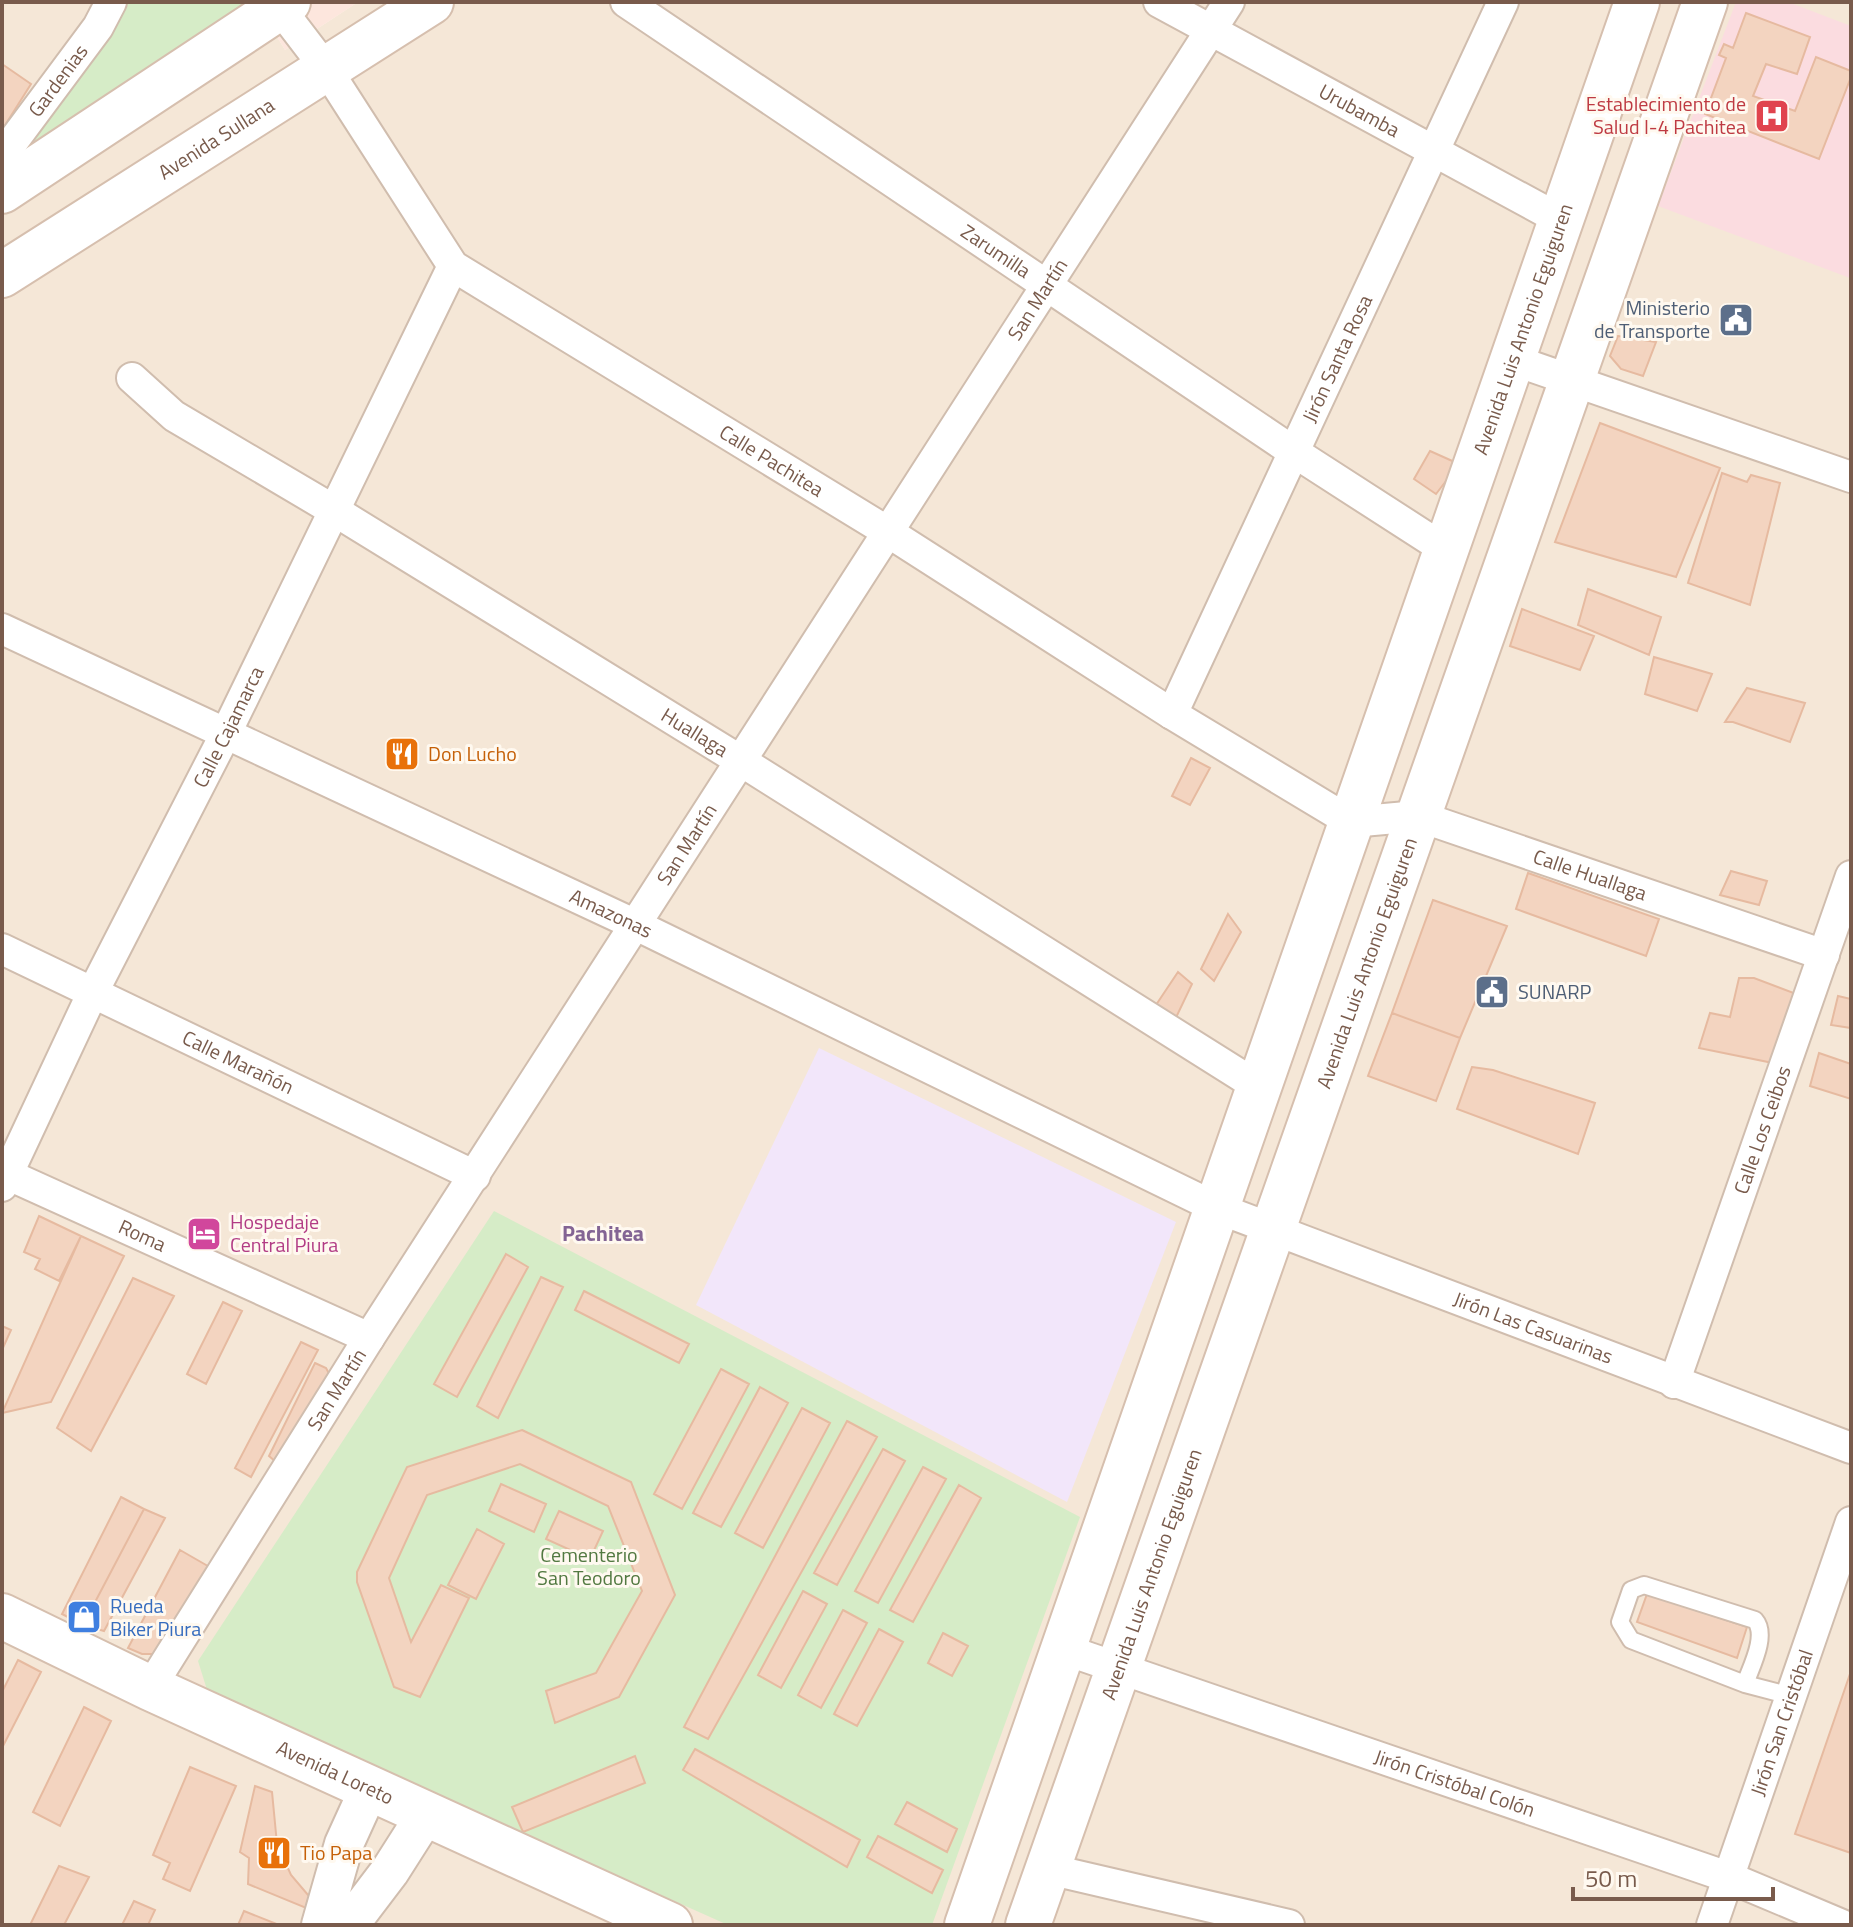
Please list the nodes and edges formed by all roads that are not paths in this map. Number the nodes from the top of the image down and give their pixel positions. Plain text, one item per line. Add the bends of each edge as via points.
1 (111, 2) edge
2 (431, 2) edge
3 (626, 2) edge
4 (1159, 2) edge
5 (1229, 2) edge
6 (1503, 2) edge
7 (1637, 2) edge
8 (1705, 2) edge
9 (281, 4) edge
10 (1210, 32) junction
11 (327, 70) junction
12 (1433, 152) junction
13 (2, 156) edge
14 (2, 191) edge
15 (1561, 220) junction
16 (453, 266) junction
17 (2, 275) edge
18 (1048, 285) junction
19 (1513, 360) junction
20 (132, 378) dead end
21 (1572, 381) junction
22 (1294, 452) junction
23 (1851, 477) edge
24 (335, 511) junction
25 (888, 532) junction
26 (1446, 550) junction
27 (2, 629) edge
28 (1172, 714) junction
29 (225, 735) junction
30 (741, 761) junction
31 (1418, 816) junction
32 (1351, 822) junction
33 (1851, 876) edge
34 (636, 925) junction
35 (2, 949) edge
36 (1824, 955) junction
37 (93, 992) junction
38 (1259, 1087) junction
39 (475, 1176) junction
40 (4, 1178) edge
41 (1217, 1208) junction
42 (1272, 1230) junction
43 (369, 1338) junction
44 (1674, 1383) junction
45 (1851, 1448) edge
46 (1851, 1522) edge
47 (2, 1616) edge
48 (1063, 1649) junction
49 (1119, 1668) junction
50 (1745, 1684) junction
51 (150, 1688) junction
52 (1791, 1696) junction
53 (369, 1789) junction
54 (425, 1816) junction
55 (1048, 1869) junction
56 (1728, 1877) junction
57 (321, 1925) edge
58 (349, 1925) edge
59 (670, 1925) edge
60 (967, 1925) edge
61 (1028, 1925) edge
62 (1289, 1925) edge
63 (1712, 1925) edge
64 (1842, 1925) edge

1 - 13 street, Gardenias
2 - 11 main road, Avenida Sullana
3 - 18 street, Zarumilla
4 - 10 street, Urubamba
5 - 10 street, San Martín
6 - 12 street, Jirón Santa Rosa
7 - 15 main road, Avenida Luis Antonio Eguiguren
8 - 21 main road, Avenida Luis Antonio Eguiguren
9 - 11 street, Calle Pachitea
9 - 14 main road
10 - 12 street, Urubamba
10 - 18 street, San Martín
11 - 16 street, Calle Pachitea
11 - 17 main road, Avenida Sullana
12 - 15 street, Urubamba
12 - 22 street, Jirón Santa Rosa
15 - 19 main road, Avenida Luis Antonio Eguiguren
16 - 24 street, Calle Cajamarca
16 - 25 street, Calle Pachitea
18 - 22 street, Zarumilla
18 - 25 street, San Martín
19 - 21 street
19 - 26 main road, Avenida Luis Antonio Eguiguren
20 - 24 street, Huallaga via 174,416
21 - 23 street
21 - 31 main road, Avenida Luis Antonio Eguiguren
22 - 26 street, Zarumilla
22 - 28 street, Jirón Santa Rosa
24 - 29 street, Calle Cajamarca
24 - 30 street, Huallaga
25 - 28 street, Calle Pachitea
25 - 30 street, San Martín
26 - 32 main road, Avenida Luis Antonio Eguiguren
27 - 29 street, Amazonas
28 - 32 street, Calle Pachitea
29 - 34 street, Amazonas
29 - 37 street, Calle Cajamarca
30 - 34 street, San Martín
30 - 38 street, Huallaga
31 - 32 street, Calle Huallaga
31 - 36 street, Calle Huallaga
31 - 42 main road, Avenida Luis Antonio Eguiguren
32 - 38 main road, Avenida Luis Antonio Eguiguren
33 - 36 street, Calle Los Ceibos
34 - 39 street, San Martín
34 - 41 street, Amazonas
35 - 37 street, Calle Marañón
36 - 44 street, Calle Los Ceibos
37 - 39 street, Calle Marañón
37 - 40 street, Calle Cajamarca
38 - 41 main road, Avenida Luis Antonio Eguiguren
39 - 43 street, San Martín
40 - 43 street, Roma
41 - 42 street, Jirón Las Casuarinas
41 - 48 main road, Avenida Luis Antonio Eguiguren
42 - 44 street, Jirón Las Casuarinas
42 - 49 main road, Avenida Luis Antonio Eguiguren
43 - 51 street, San Martín
44 - 45 street, Jirón Las Casuarinas
46 - 52 street, Jirón San Cristóbal
47 - 51 main road, Avenida Loreto
48 - 49 street, Jirón Cristóbal Colón
48 - 60 main road, Avenida Luis Antonio Eguiguren
49 - 55 main road, Avenida Luis Antonio Eguiguren
49 - 56 street, Jirón Cristóbal Colón
50 - 50 lane via 1631,1640 1620,1622 1631,1590 1644,1585 1755,1620 1761,1634
50 - 52 lane
51 - 53 main road, Avenida Loreto
52 - 56 street, Jirón San Cristóbal
53 - 54 main road, Avenida Loreto
53 - 57 street via 344,1844
54 - 58 street
54 - 59 main road, Avenida Loreto
55 - 61 main road, Avenida Luis Antonio Eguiguren
55 - 62 street
56 - 63 street, Jirón San Cristóbal
56 - 64 street, Jirón Cristóbal Colón

